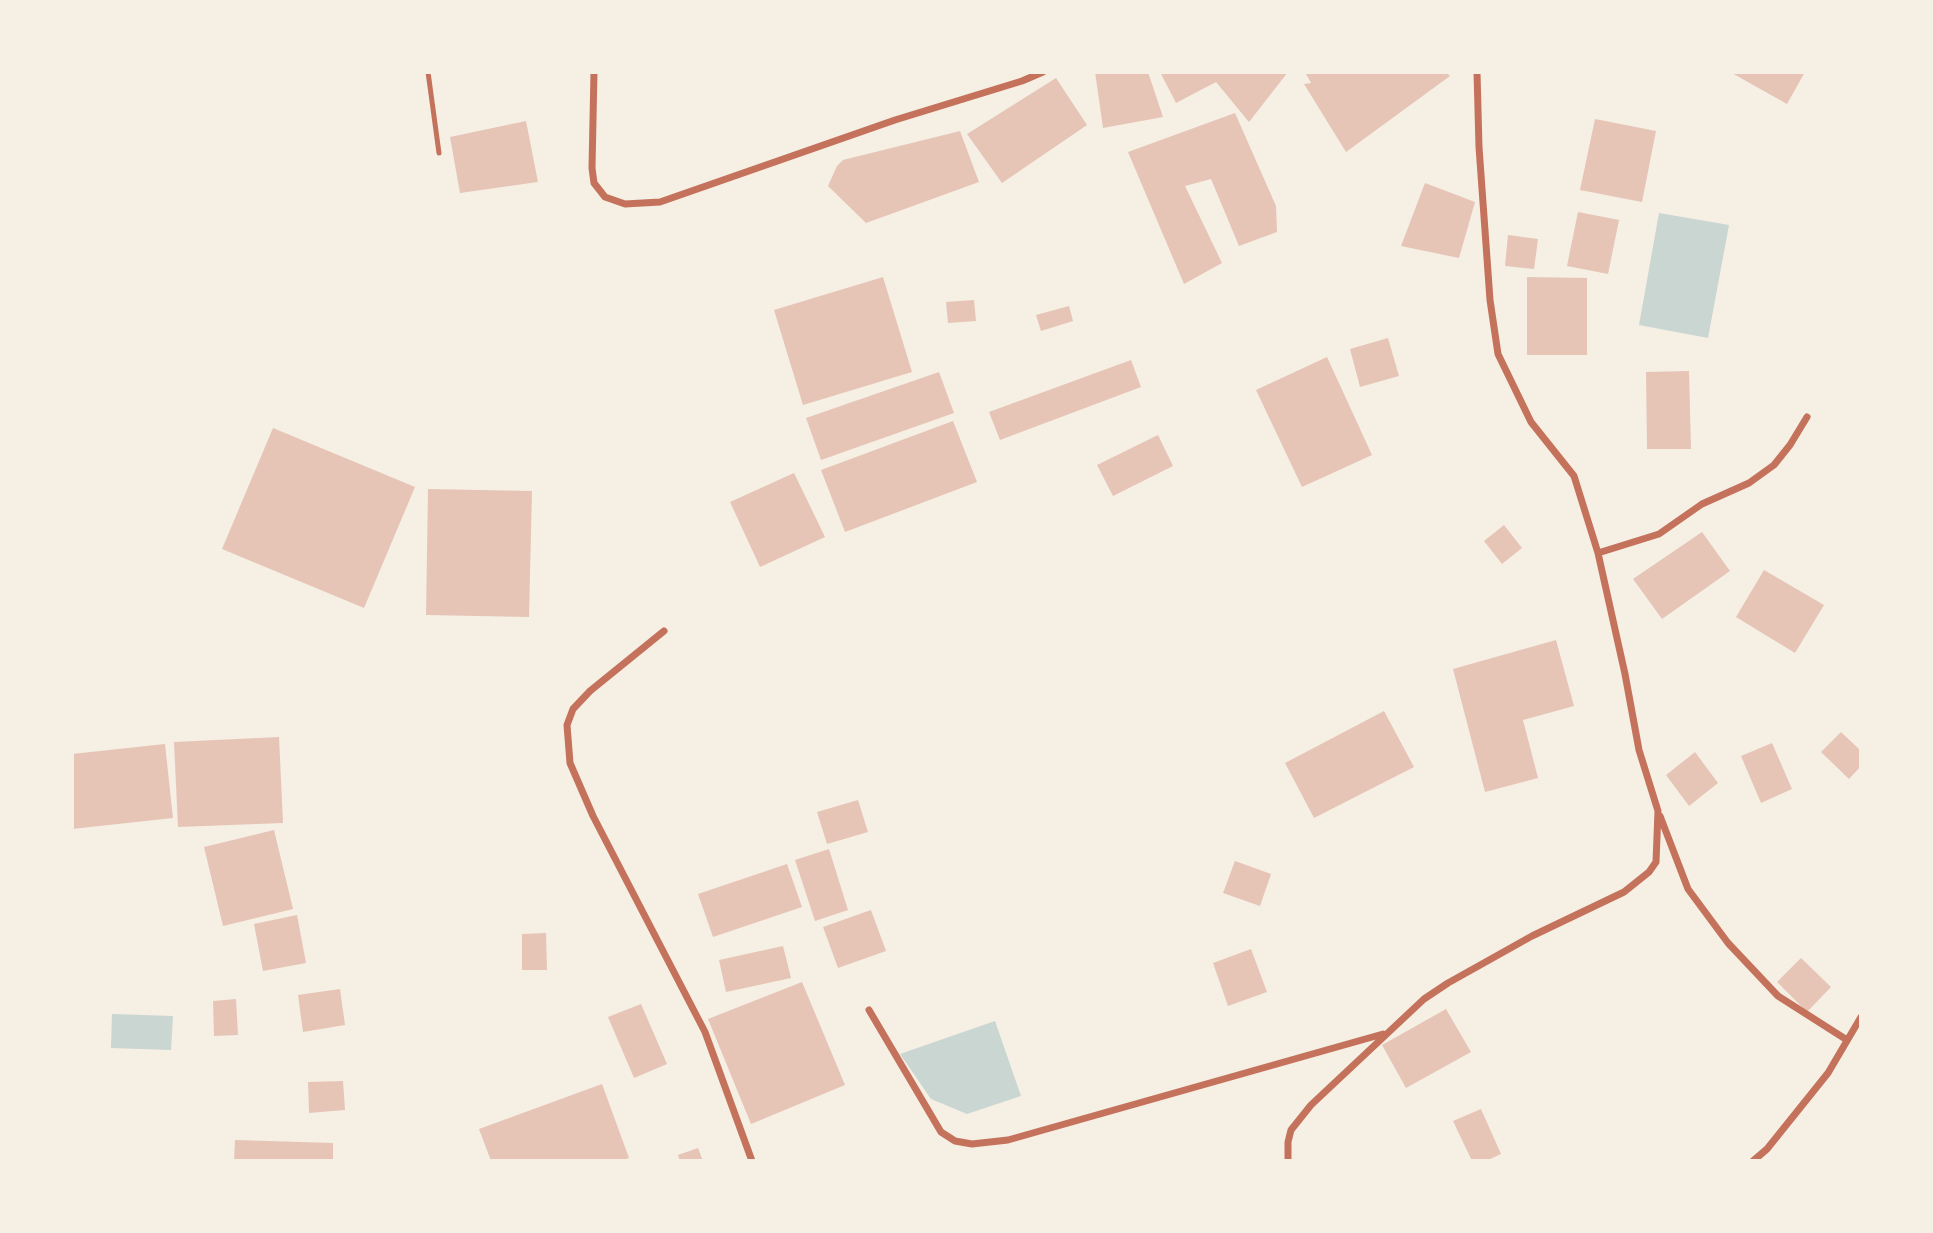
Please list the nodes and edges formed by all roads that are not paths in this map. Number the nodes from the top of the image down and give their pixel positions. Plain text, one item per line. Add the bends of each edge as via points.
1 (428, 72) edge
2 (594, 72) edge
3 (1043, 72) edge
4 (1477, 72) edge
5 (439, 153) dead end
6 (1807, 416) dead end
7 (1598, 553) junction
8 (664, 631) dead end
9 (1658, 811) junction
10 (869, 1010) dead end
11 (1861, 1017) edge
12 (1387, 1033) junction
13 (1847, 1040) junction
14 (752, 1161) edge
15 (1288, 1161) edge
16 (1753, 1161) edge

1 - 5 lane
2 - 3 street via 594,183 605,197 625,204 660,202
4 - 7 street via 1490,300 1498,354 1531,422 1574,476
6 - 7 street via 1774,465 1749,483 1702,504 1659,534
7 - 9 street via 1639,750
8 - 14 street via 573,709 567,725 570,763 705,1032
9 - 12 street via 1656,862 1649,872 1624,892 1448,983
9 - 13 street via 1688,889 1728,943 1778,996
10 - 12 street via 941,1132 972,1144 1008,1140
11 - 13 street
12 - 15 street via 1291,1130
13 - 16 street via 1828,1073

